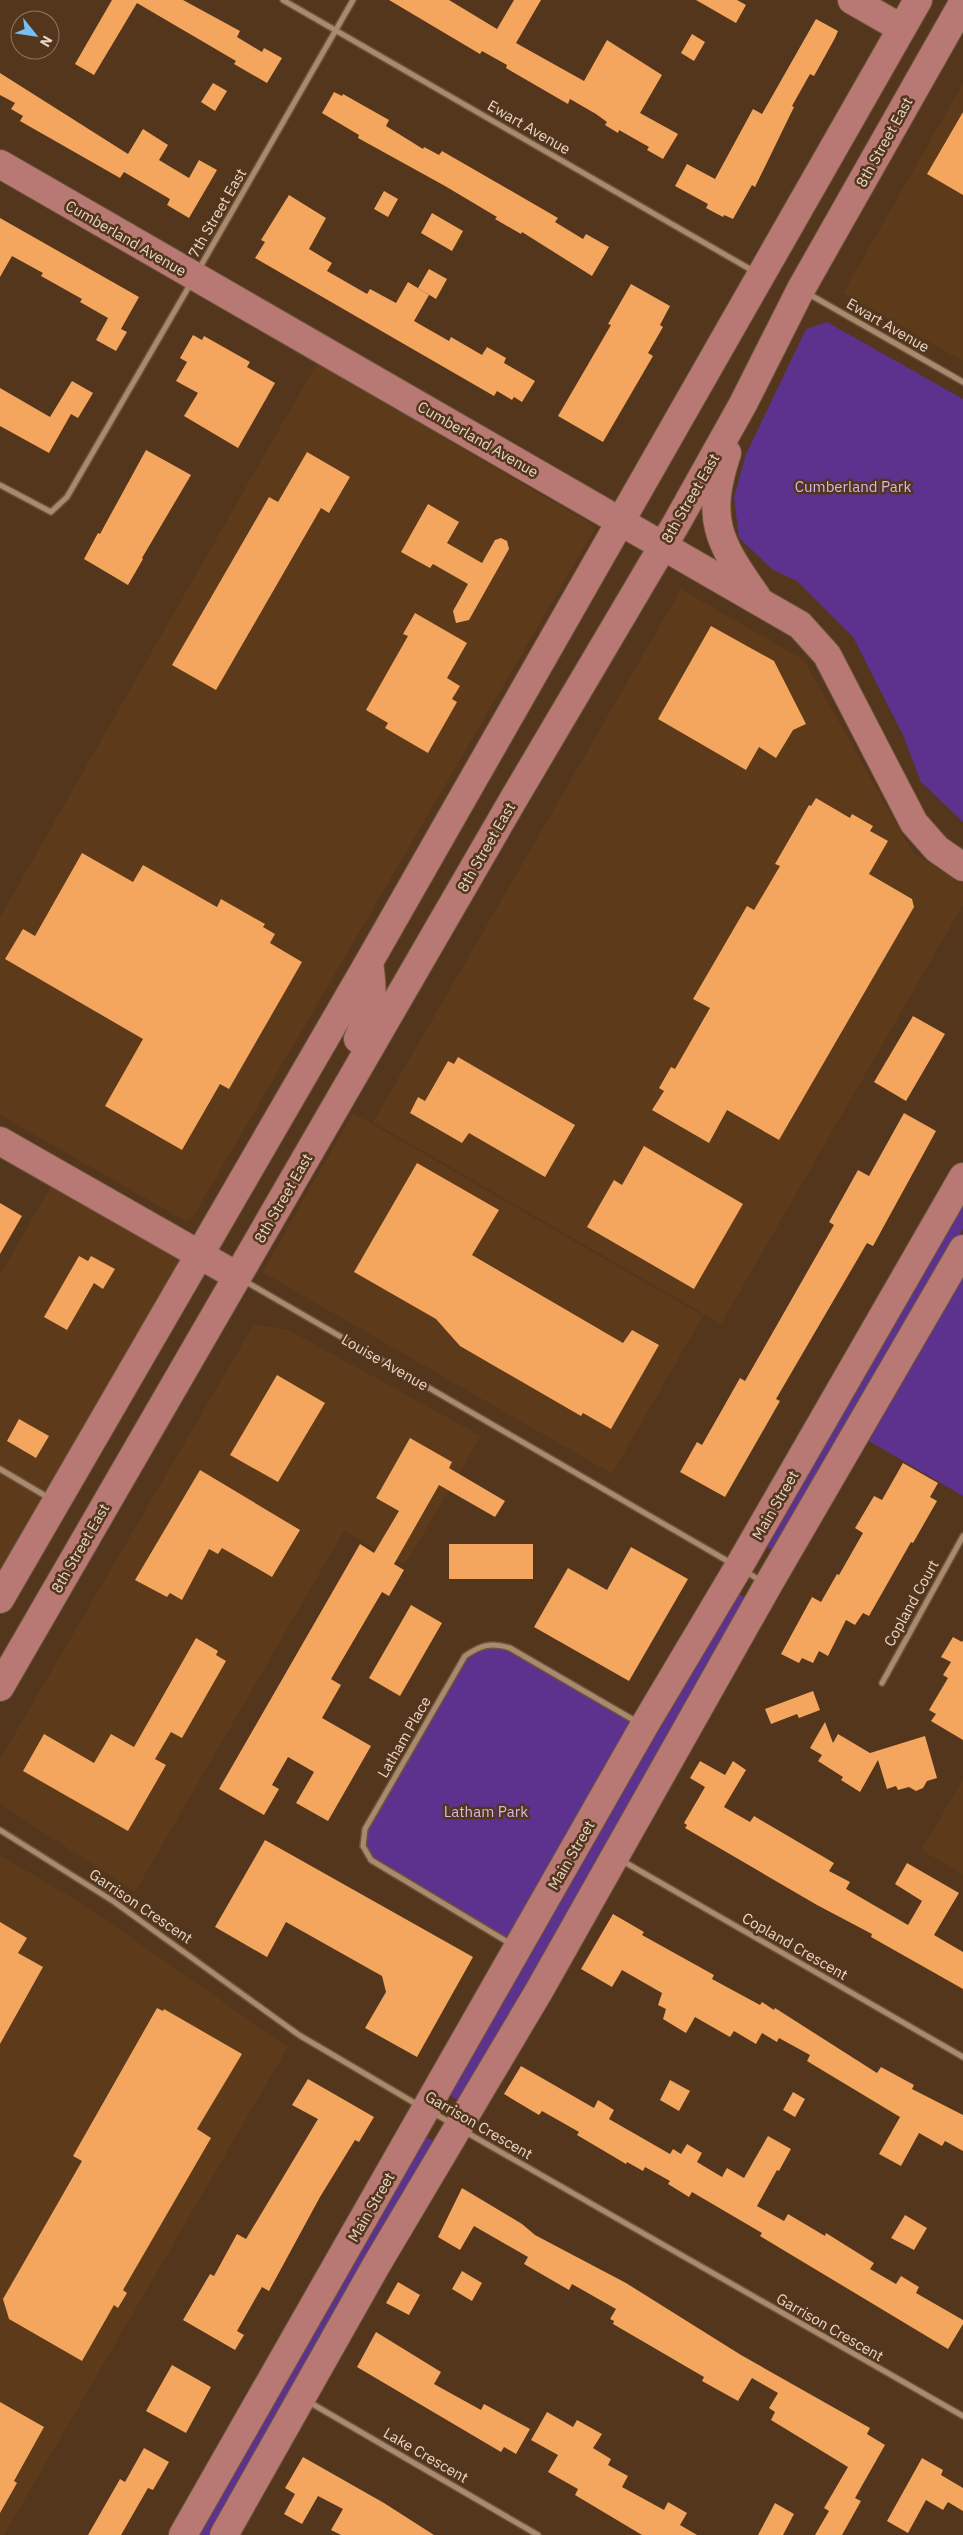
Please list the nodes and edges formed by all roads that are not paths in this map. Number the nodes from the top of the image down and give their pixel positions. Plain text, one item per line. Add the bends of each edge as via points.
1 (283, 0) edge
2 (353, 0) edge
3 (852, 0) edge
4 (918, 0) edge
5 (963, 3) edge
6 (901, 28) junction
7 (336, 31) junction
8 (0, 164) edge
9 (762, 276) junction
10 (194, 278) junction
11 (801, 289) junction
12 (963, 382) edge
13 (743, 404) junction
14 (0, 485) edge
15 (620, 521) junction
16 (663, 546) junction
17 (761, 602) junction
18 (890, 778) junction
19 (963, 845) edge
20 (963, 867) edge
21 (369, 962) junction
22 (321, 1131) junction
23 (0, 1141) edge
24 (963, 1177) edge
25 (963, 1249) edge
26 (199, 1255) junction
27 (237, 1276) junction
28 (0, 1469) edge
29 (56, 1502) junction
30 (963, 1536) edge
31 (738, 1568) junction
32 (768, 1585) junction
33 (0, 1599) edge
34 (882, 1683) dead end
35 (0, 1687) edge
36 (644, 1726) junction
37 (0, 1830) edge
38 (614, 1856) junction
39 (518, 1948) junction
40 (963, 2057) edge
41 (427, 2109) junction
42 (457, 2126) junction
43 (301, 2397) junction
44 (963, 2416) edge
45 (183, 2535) edge
46 (224, 2535) edge
47 (538, 2535) edge

1 - 7 street, Ewart Avenue
2 - 7 street, 7th Street East
3 - 6 main road
4 - 6 main road
5 - 11 main road, 8th Street East
6 - 9 main road
7 - 9 street, Ewart Avenue
7 - 10 street, 7th Street East
8 - 10 main road, Cumberland Avenue
9 - 15 main road
10 - 14 street, 7th Street East via 68,497 51,512
10 - 15 main road, Cumberland Avenue
11 - 12 street, Ewart Avenue
11 - 13 main road, 8th Street East
13 - 16 main road, 8th Street East
13 - 17 main road via 719,478 715,517 729,557
15 - 16 main road, Cumberland Avenue
15 - 21 main road
16 - 17 main road, Cumberland Avenue
16 - 22 main road, 8th Street East
17 - 18 main road, Cumberland Avenue via 800,625 827,655
18 - 19 main road
18 - 20 main road, Cumberland Avenue via 914,823 937,849
21 - 22 main road via 371,1012 332,1090
21 - 26 main road
22 - 27 main road, 8th Street East
23 - 26 main road, Louise Avenue
24 - 31 main road, Main Street
25 - 32 main road
26 - 27 main road, Louise Avenue
26 - 29 main road
27 - 31 street, Louise Avenue
27 - 35 main road, 8th Street East
28 - 29 street
29 - 33 main road
30 - 34 street, Copland Court
31 - 32 street, Louise Avenue
31 - 36 main road, Main Street
32 - 38 main road
36 - 39 main road, Main Street
36 - 39 street, Latham Place via 510,1648 496,1644 480,1646 466,1656 365,1829 363,1846 371,1860
37 - 41 street, Garrison Crescent via 154,1929 299,2035
38 - 40 street, Copland Crescent
38 - 42 main road via 539,1990
39 - 41 main road, Main Street
41 - 42 street, Garrison Crescent
41 - 45 main road, Main Street
42 - 43 main road
42 - 44 street, Garrison Crescent
43 - 46 main road
43 - 47 street, Lake Crescent

